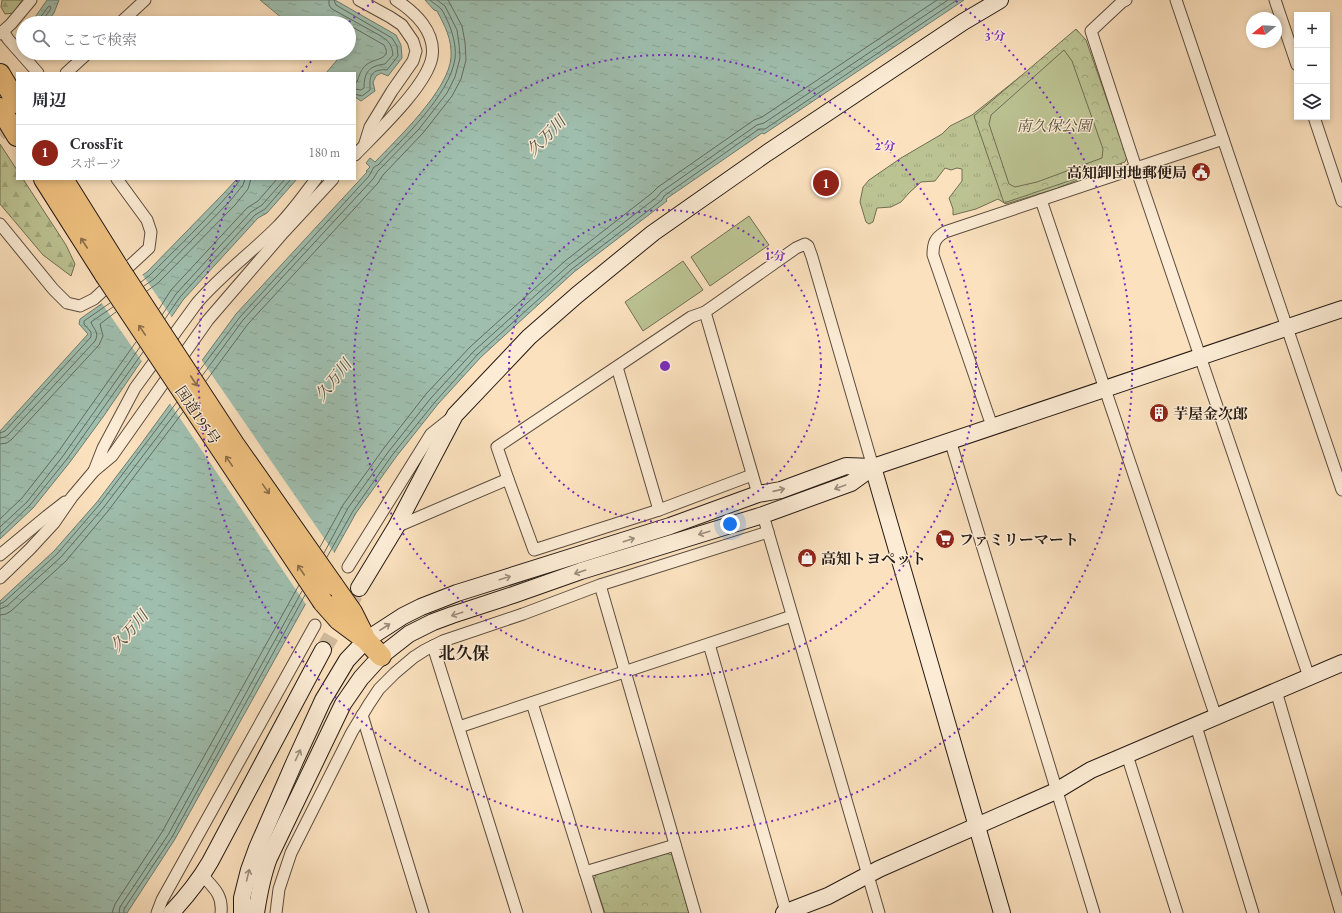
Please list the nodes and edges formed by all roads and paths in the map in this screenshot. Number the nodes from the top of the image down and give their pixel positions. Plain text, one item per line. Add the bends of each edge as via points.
1 (31, 0) edge
2 (145, 0) edge
3 (359, 0) edge
4 (396, 0) edge
5 (1000, 0) edge
6 (1126, 0) edge
7 (1176, 0) edge
8 (1275, 0) edge
9 (18, 16) edge
10 (128, 16) edge
11 (16, 18) edge
12 (2, 33) edge
13 (16, 48) edge
14 (1294, 56) edge
15 (27, 60) edge
16 (80, 60) edge
17 (37, 72) edge
18 (67, 72) edge
19 (0, 74) edge
20 (16, 101) edge
21 (0, 108) edge
22 (1315, 120) edge
23 (16, 134) edge
24 (1223, 139) junction
25 (365, 145) junction
26 (356, 154) edge
27 (1136, 168) junction
28 (45, 180) edge
29 (64, 180) edge
30 (118, 180) edge
31 (315, 180) edge
32 (332, 180) edge
33 (1041, 200) junction
34 (1342, 201) edge
35 (0, 224) edge
36 (280, 230) junction
37 (112, 271) junction
38 (1342, 309) edge
39 (705, 312) junction
40 (1286, 328) junction
41 (1200, 357) junction
42 (617, 367) junction
43 (1105, 388) junction
44 (455, 415) junction
45 (992, 426) junction
46 (950, 440) junction
47 (873, 467) junction
48 (94, 472) junction
49 (752, 475) junction
50 (508, 479) junction
51 (1342, 490) edge
52 (758, 494) junction
53 (72, 497) junction
54 (659, 510) junction
55 (763, 515) junction
56 (396, 527) junction
57 (768, 532) junction
58 (0, 555) edge
59 (348, 567) dead end
60 (0, 578) edge
61 (600, 586) junction
62 (359, 588) tunnel mouth
63 (792, 616) junction
64 (315, 625) dead end
65 (366, 640) junction
66 (709, 644) junction
67 (433, 646) junction
68 (323, 650) tunnel mouth
69 (381, 656) junction
70 (1342, 663) edge
71 (624, 672) junction
72 (1309, 677) junction
73 (1276, 691) junction
74 (532, 703) junction
75 (362, 715) junction
76 (1216, 717) junction
77 (1196, 726) junction
78 (459, 728) junction
79 (1127, 755) junction
80 (1056, 791) junction
81 (977, 827) junction
82 (675, 845) junction
83 (585, 872) junction
84 (868, 874) junction
85 (202, 875) junction
86 (785, 912) edge
87 (157, 913) edge
88 (171, 913) edge
89 (221, 913) edge
90 (242, 913) edge
91 (256, 913) edge
92 (276, 913) edge
93 (423, 913) edge
94 (517, 913) edge
95 (598, 913) edge
96 (695, 913) edge
97 (879, 913) edge
98 (1002, 913) edge
99 (1094, 913) edge
100 (1178, 913) edge
101 (1253, 913) edge
102 (1341, 913) edge

1 - 9 street
2 - 10 street
3 - 25 street via 402,26 413,41 416,51 414,61 370,127
4 - 25 street via 415,14 428,32 432,45 430,66 404,104
5 - 44 street via 956,26 653,233 529,337
6 - 27 street via 1090,31
7 - 24 street
8 - 14 street
11 - 12 street
12 - 13 street
15 - 17 street
16 - 18 street
19 - 20 highway
21 - 23 highway
22 - 34 street
24 - 27 street
24 - 40 street
25 - 26 street
27 - 33 street
27 - 41 street
37 -> 28 highway, 国道195号
29 - 37 highway, 国道195号
30 - 35 street via 147,220 152,232 148,248 94,299 80,306 67,303
31 - 36 street
32 - 36 street
33 - 43 street
33 - 45 street via 945,232 934,241 933,255
36 - 48 street via 208,320 112,456
36 - 48 street via 208,290 197,303 135,388 103,448
37 -> 65 highway, 国道195号, bridge via 352,612
65 -> 37 highway, 国道195号, bridge via 339,620 323,602
38 - 40 street
39 - 42 street via 691,317
39 - 47 street via 802,244 808,246
39 - 49 street
40 - 41 street
40 - 51 street
41 - 43 street
41 - 72 street
42 - 50 street via 497,447
42 - 54 street
43 - 45 street
43 - 76 street
44 - 56 street
44 - 59 street via 431,434
45 - 46 street
46 - 47 street
46 - 80 street
52 -> 47 street via 781,490 846,466
47 -> 55 street via 851,483
47 - 81 street
48 - 53 street
49 - 52 street
49 - 54 street
50 - 54 street via 534,550
50 - 56 street
65 -> 52 street via 403,616 444,598 670,526
53 - 58 street
53 - 60 street via 54,523
55 - 57 street
55 -> 69 street via 582,571 433,622 409,634
56 - 62 street
57 - 61 street
57 - 63 street
61 - 67 street
61 - 71 street
63 - 66 street
63 - 84 street
64 - 87 street
65 - 69 highway, 国道195号
90 -> 65 street via 242,898 249,870 294,761 323,700 347,660
66 - 71 street
66 - 86 street
67 - 75 street via 414,657 395,673 379,689
67 - 78 street
68 - 85 street
69 - 91 street via 361,678 343,704 269,858 263,874
70 - 72 street
71 - 74 street
71 - 82 street
72 - 73 street
73 - 76 street
73 - 102 street
74 - 78 street
74 - 83 street
75 - 92 street via 291,853 279,889
75 - 93 street
76 - 77 street
77 - 79 street
77 - 101 street
78 - 94 street
79 - 80 street via 1091,770
79 - 100 street
80 - 81 street
80 - 99 street
81 - 84 street
81 - 98 street
82 - 83 street
82 - 96 street
83 - 95 street
84 - 86 street via 828,896
84 - 97 street
85 - 88 street
85 - 89 street via 220,897

